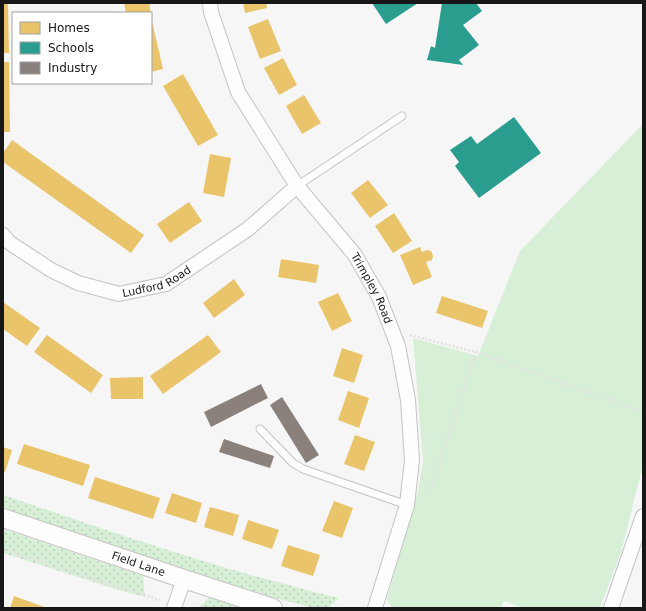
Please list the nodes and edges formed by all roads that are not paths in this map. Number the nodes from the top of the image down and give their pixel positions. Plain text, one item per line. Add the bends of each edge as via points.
1 (210, 3) edge
2 (402, 116) dead end
3 (297, 186) junction
4 (3, 235) edge
5 (260, 429) dead end
6 (407, 505) junction
7 (643, 516) edge
8 (3, 518) edge
9 (184, 580) junction
10 (175, 606) edge
11 (274, 608) edge
12 (375, 608) edge
13 (611, 608) edge

1 - 3 street, Trimpley Road via 238,92
2 - 3 lane
3 - 4 street, Ludford Road via 248,229 166,284 119,294 78,283 51,270 10,243
3 - 6 street, Trimpley Road via 355,255 379,297 398,346 408,400 412,460
5 - 6 lane via 293,463 303,469
6 - 12 street, Trimpley Road
7 - 13 street
8 - 9 street, Field Lane
9 - 10 street
9 - 11 street, Field Lane

